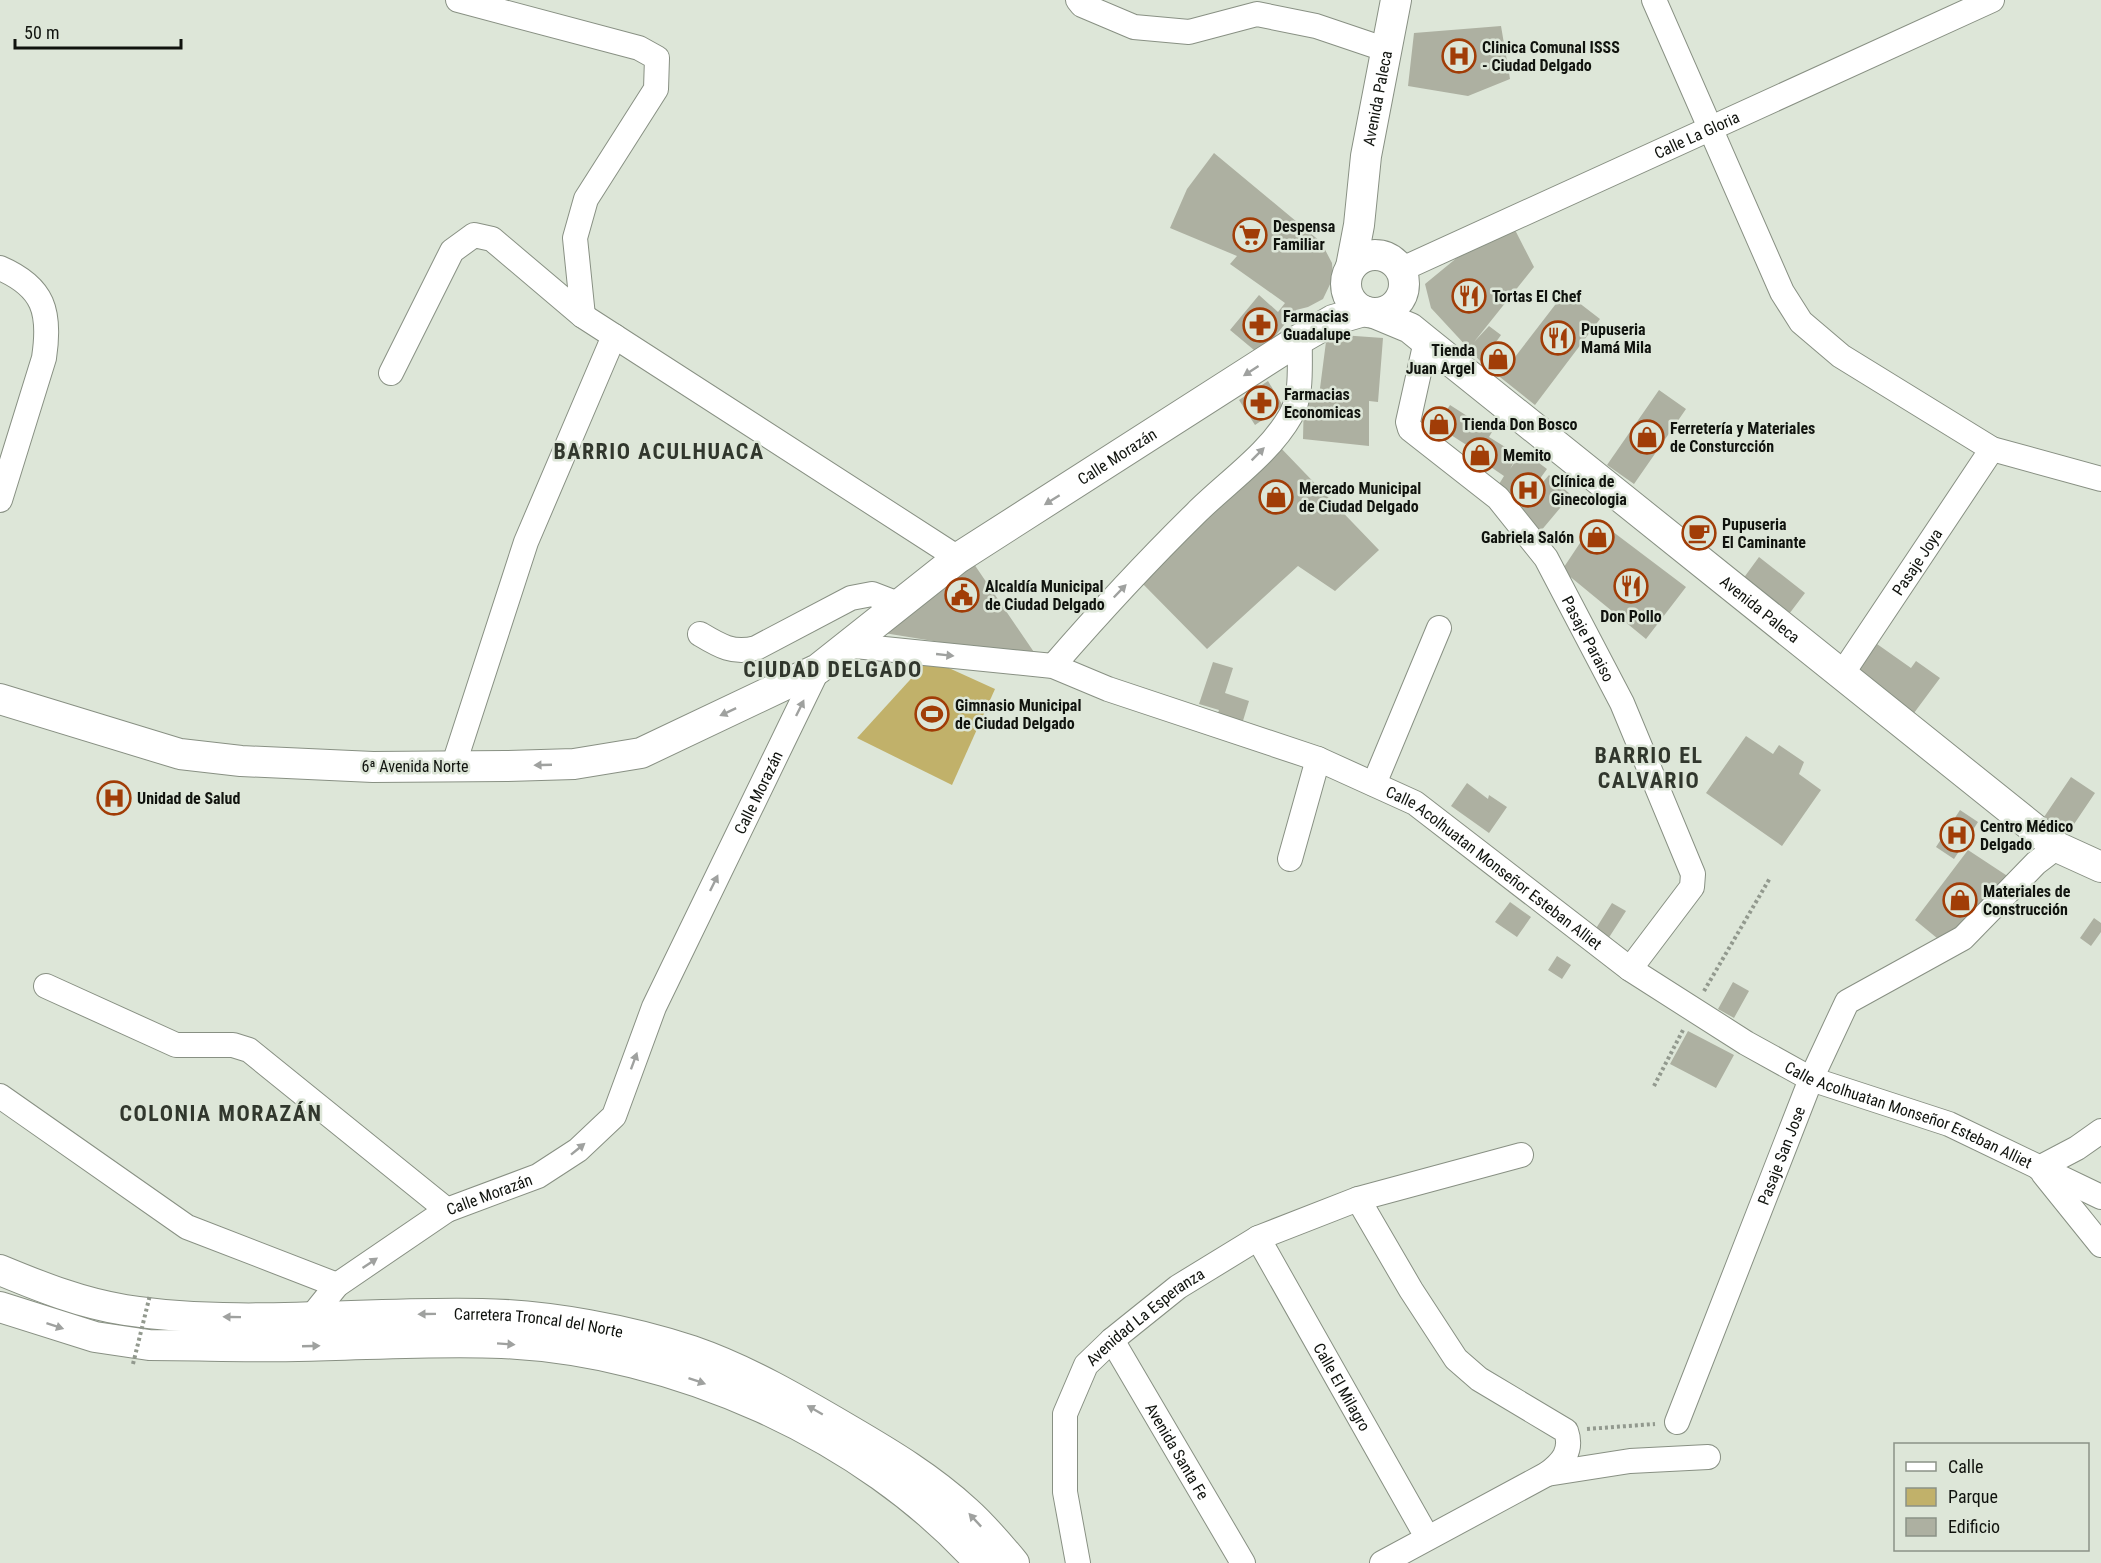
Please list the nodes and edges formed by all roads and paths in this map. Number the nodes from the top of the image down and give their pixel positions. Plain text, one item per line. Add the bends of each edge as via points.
1 (458, 0) edge
2 (1078, 0) edge
3 (1396, 0) edge
4 (1654, 0) edge
5 (1992, 0) edge
6 (1387, 51) junction
7 (1709, 128) junction
8 (1362, 196) junction
9 (0, 268) edge
10 (1349, 272) junction
11 (1396, 274) junction
12 (1369, 312) junction
13 (583, 316) junction
14 (614, 336) junction
15 (1300, 339) junction
16 (1426, 340) junction
17 (391, 373) dead end
18 (1992, 449) junction
19 (2101, 479) edge
20 (0, 500) edge
21 (958, 558) junction
22 (898, 604) junction
23 (1439, 628) dead end
24 (700, 634) dead end
25 (845, 645) junction
26 (1053, 666) junction
27 (818, 669) junction
28 (1842, 674) junction
29 (0, 699) edge
30 (1318, 759) junction
31 (453, 767) junction
32 (1374, 784) junction
33 (2057, 848) junction
34 (2097, 858) edge
35 (1290, 860) dead end
36 (1770, 878) dead end
37 (1630, 969) junction
38 (46, 986) dead end
39 (1694, 1009) junction
40 (1811, 1079) junction
41 (1654, 1086) dead end
42 (0, 1096) edge
43 (2101, 1131) edge
44 (1521, 1155) dead end
45 (2039, 1168) junction
46 (2101, 1197) edge
47 (1358, 1199) junction
48 (447, 1210) junction
49 (1258, 1238) junction
50 (2101, 1245) edge
51 (0, 1270) edge
52 (337, 1286) junction
53 (150, 1295) dead end
54 (0, 1307) edge
55 (312, 1316) junction
56 (1112, 1340) junction
57 (134, 1364) dead end
58 (1677, 1422) joint
59 (1566, 1431) junction
60 (1708, 1457) dead end
61 (1547, 1474) junction
62 (1427, 1537) junction
63 (981, 1563) edge
64 (1014, 1563) edge
65 (1078, 1563) edge
66 (1243, 1563) edge
67 (1382, 1563) edge

1 - 13 street via 639,48 657,58 656,89 586,199 575,238
2 - 6 street via 1134,27 1189,32 1257,15 1316,26
3 - 6 main road, Avenida Paleca
4 - 7 street
5 - 7 street, Calle La Gloria
6 - 8 main road, Avenida Paleca
7 - 11 street, Calle La Gloria
7 - 18 street via 1782,292 1801,322 1841,356
8 - 10 main road, Avenida Paleca
8 - 11 main road, Avenida Paleca via 1368,229
9 - 20 street via 20,276 39,293 47,337
10 - 11 main road via 1363,257 1372,254
10 - 12 main road via 1350,298
10 - 15 main road, Calle Morazán via 1323,316
11 - 12 main road via 1391,308
11 - 16 main road, Avenida Paleca via 1412,322
12 - 15 main road, Calle Morazán via 1333,320
12 - 16 main road, Avenida Paleca via 1400,323
13 - 14 street
13 - 17 street via 492,239 474,236 452,251
14 - 21 street
14 - 31 street via 526,542
15 -> 21 main road, Calle Morazán
26 -> 15 street via 1108,603 1273,439 1291,414 1299,388
16 - 28 main road, Avenida Paleca
16 - 37 street, Pasaje Paraiso via 1408,423 1410,429 1498,498 1546,558 1622,703 1693,874 1692,887
18 - 19 street
18 - 28 street, Pasaje Joya
21 - 22 main road, Calle Morazán
22 - 24 street via 872,594 851,598 756,648 742,651 724,648
22 - 25 main road, Calle Morazán
23 - 32 street
25 -> 26 street, Calle Acolhuatan Monseñor Esteban Alliet
25 - 27 main road, Calle Morazán
26 - 30 street, Calle Acolhuatan Monseñor Esteban Alliet via 1108,689
27 -> 31 main road, 6ª Avenida Norte via 641,753 574,764
48 -> 27 street, Calle Morazán via 538,1176 578,1150 614,1116 654,1007
28 - 33 main road, Avenida Paleca
29 - 31 main road, 6ª Avenida Norte via 180,754 361,767
30 - 32 street, Calle Acolhuatan Monseñor Esteban Alliet
30 - 35 street
32 - 37 street, Calle Acolhuatan Monseñor Esteban Alliet via 1415,803
33 - 34 main road, Avenida Paleca
33 - 40 street, Pasaje San Jose via 2036,863 1963,938 1847,1002
36 - 39 path
37 - 39 street, Calle Acolhuatan Monseñor Esteban Alliet
38 - 48 street via 176,1046 233,1045 249,1050
39 - 40 street, Calle Acolhuatan Monseñor Esteban Alliet
39 - 41 path
40 - 45 street, Calle Acolhuatan Monseñor Esteban Alliet via 1949,1124
40 - 58 street, Pasaje San Jose
42 - 52 street via 187,1227
43 - 45 street
44 - 47 street, Avenidad La Esperanza
45 - 46 street, Calle Acolhuatan Monseñor Esteban Alliet
45 - 50 street
47 - 49 street, Avenidad La Esperanza
47 - 59 street via 1456,1359 1479,1379
52 -> 48 street, Calle Morazán
49 - 56 street, Avenidad La Esperanza via 1178,1287
49 - 62 street, Calle El Milagro
55 -> 51 main road, Carretera Troncal del Norte via 234,1318 123,1309 50,1291
52 - 55 street, Calle Morazán
53 - 57 path, bridge
54 -> 63 main road, Carretera Troncal del Norte via 95,1337 149,1345 504,1343 594,1353 630,1362 721,1391 816,1436 896,1486
64 -> 55 main road, Carretera Troncal del Norte via 967,1511 904,1462 780,1390 694,1352 588,1327 495,1315
56 - 65 street, Avenidad La Esperanza via 1080,1374 1064,1420 1065,1492
56 - 66 street, Avenida Santa Fe
58 - 59 path
59 - 61 street via 1565,1456
60 - 61 street via 1630,1461
61 - 62 street
62 - 67 street

